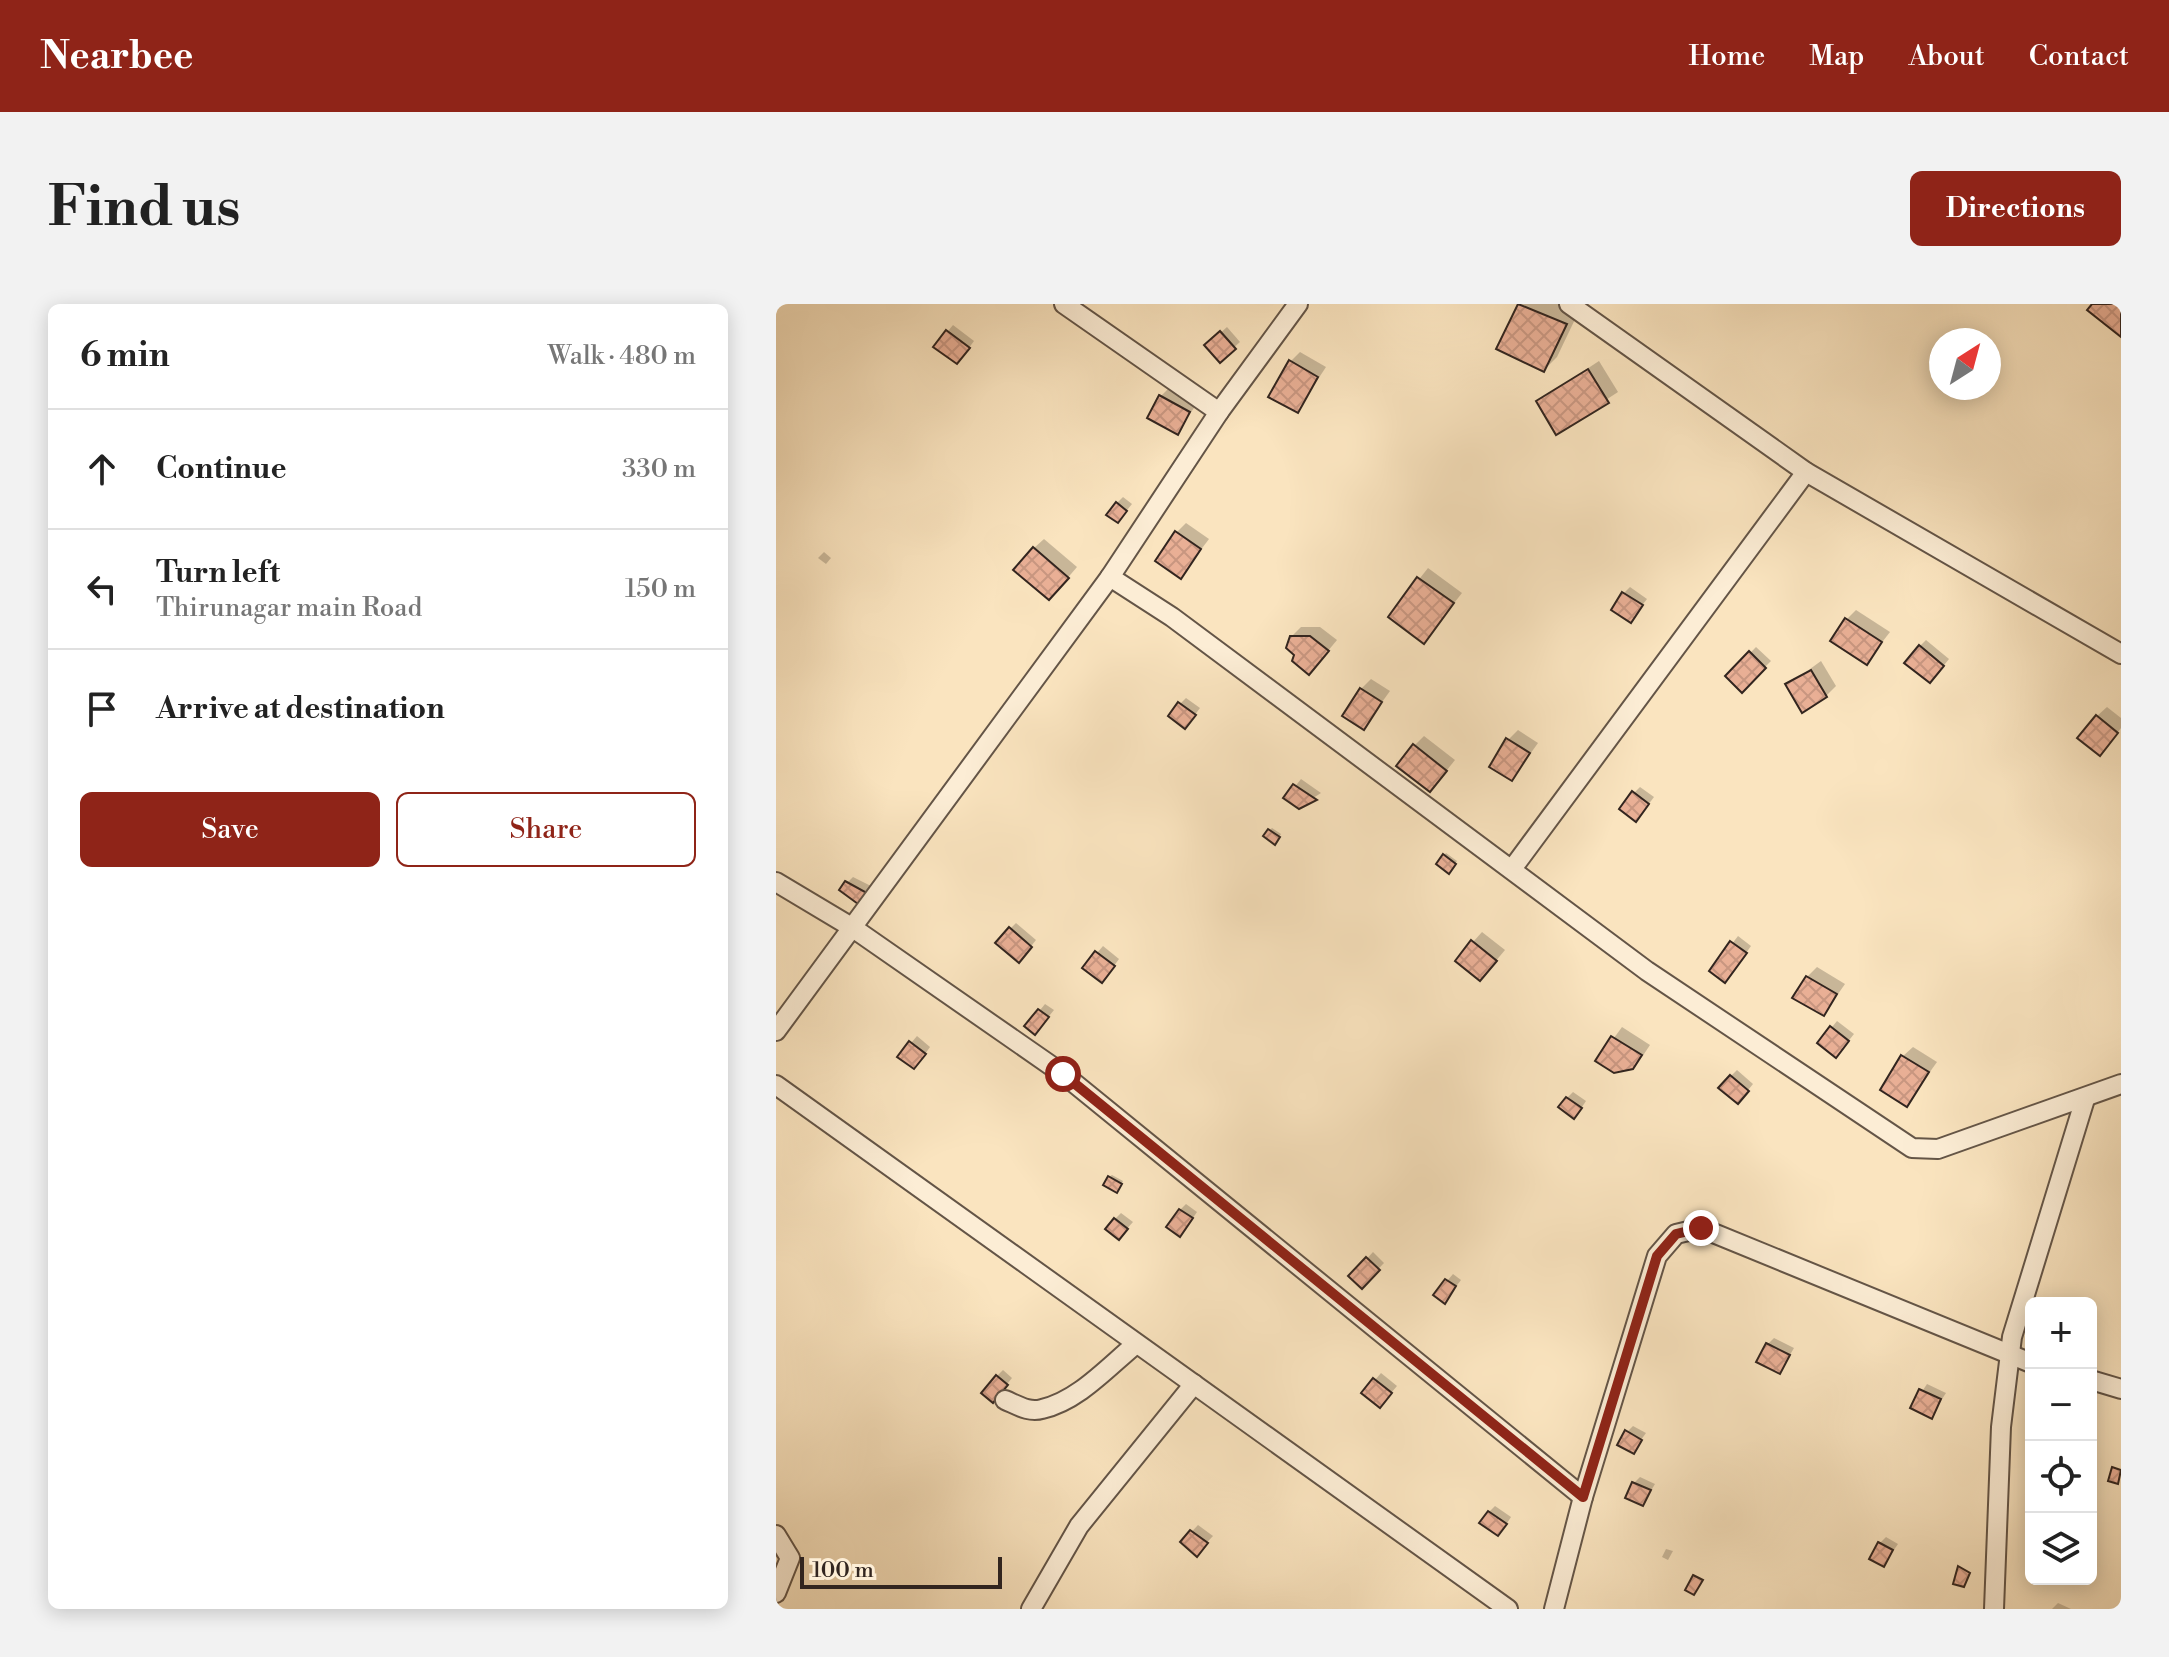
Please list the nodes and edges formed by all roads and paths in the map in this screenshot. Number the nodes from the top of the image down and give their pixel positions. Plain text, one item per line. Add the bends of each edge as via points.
1 (1064, 304) edge
2 (1298, 304) edge
3 (1569, 304) edge
4 (1219, 412) junction
5 (1806, 472) junction
6 (1110, 577) junction
7 (2121, 654) edge
8 (1512, 869) junction
9 (776, 882) edge
10 (853, 928) junction
11 (776, 1031) edge
12 (2121, 1084) edge
13 (776, 1085) edge
14 (2085, 1099) junction
15 (1136, 1344) junction
16 (2011, 1358) junction
17 (2025, 1362) edge
18 (2097, 1382) edge
19 (1194, 1384) junction
20 (2121, 1389) edge
21 (1005, 1400) dead end
22 (1583, 1497) junction
23 (776, 1535) edge
24 (776, 1593) edge
25 (1031, 1609) edge
26 (1508, 1609) edge
27 (1554, 1609) edge
28 (1994, 1609) edge

1 - 4 street
2 - 4 street
3 - 5 street
4 - 6 street
5 - 7 street
5 - 8 street
6 - 8 street via 1172,617
6 - 10 street
8 - 14 street via 1647,971 1912,1148 1938,1149
9 - 10 street
10 - 11 street
10 - 22 street via 1063,1074
12 - 14 street
13 - 15 street
14 - 16 street via 2012,1337
15 - 19 street
15 - 21 street via 1078,1392 1041,1410
16 - 17 street
16 - 22 street via 1701,1228 1676,1234 1657,1256
16 - 28 street via 2001,1427
18 - 20 street
19 - 25 street via 1079,1526
19 - 26 street
22 - 27 street
23 - 24 street via 790,1558

